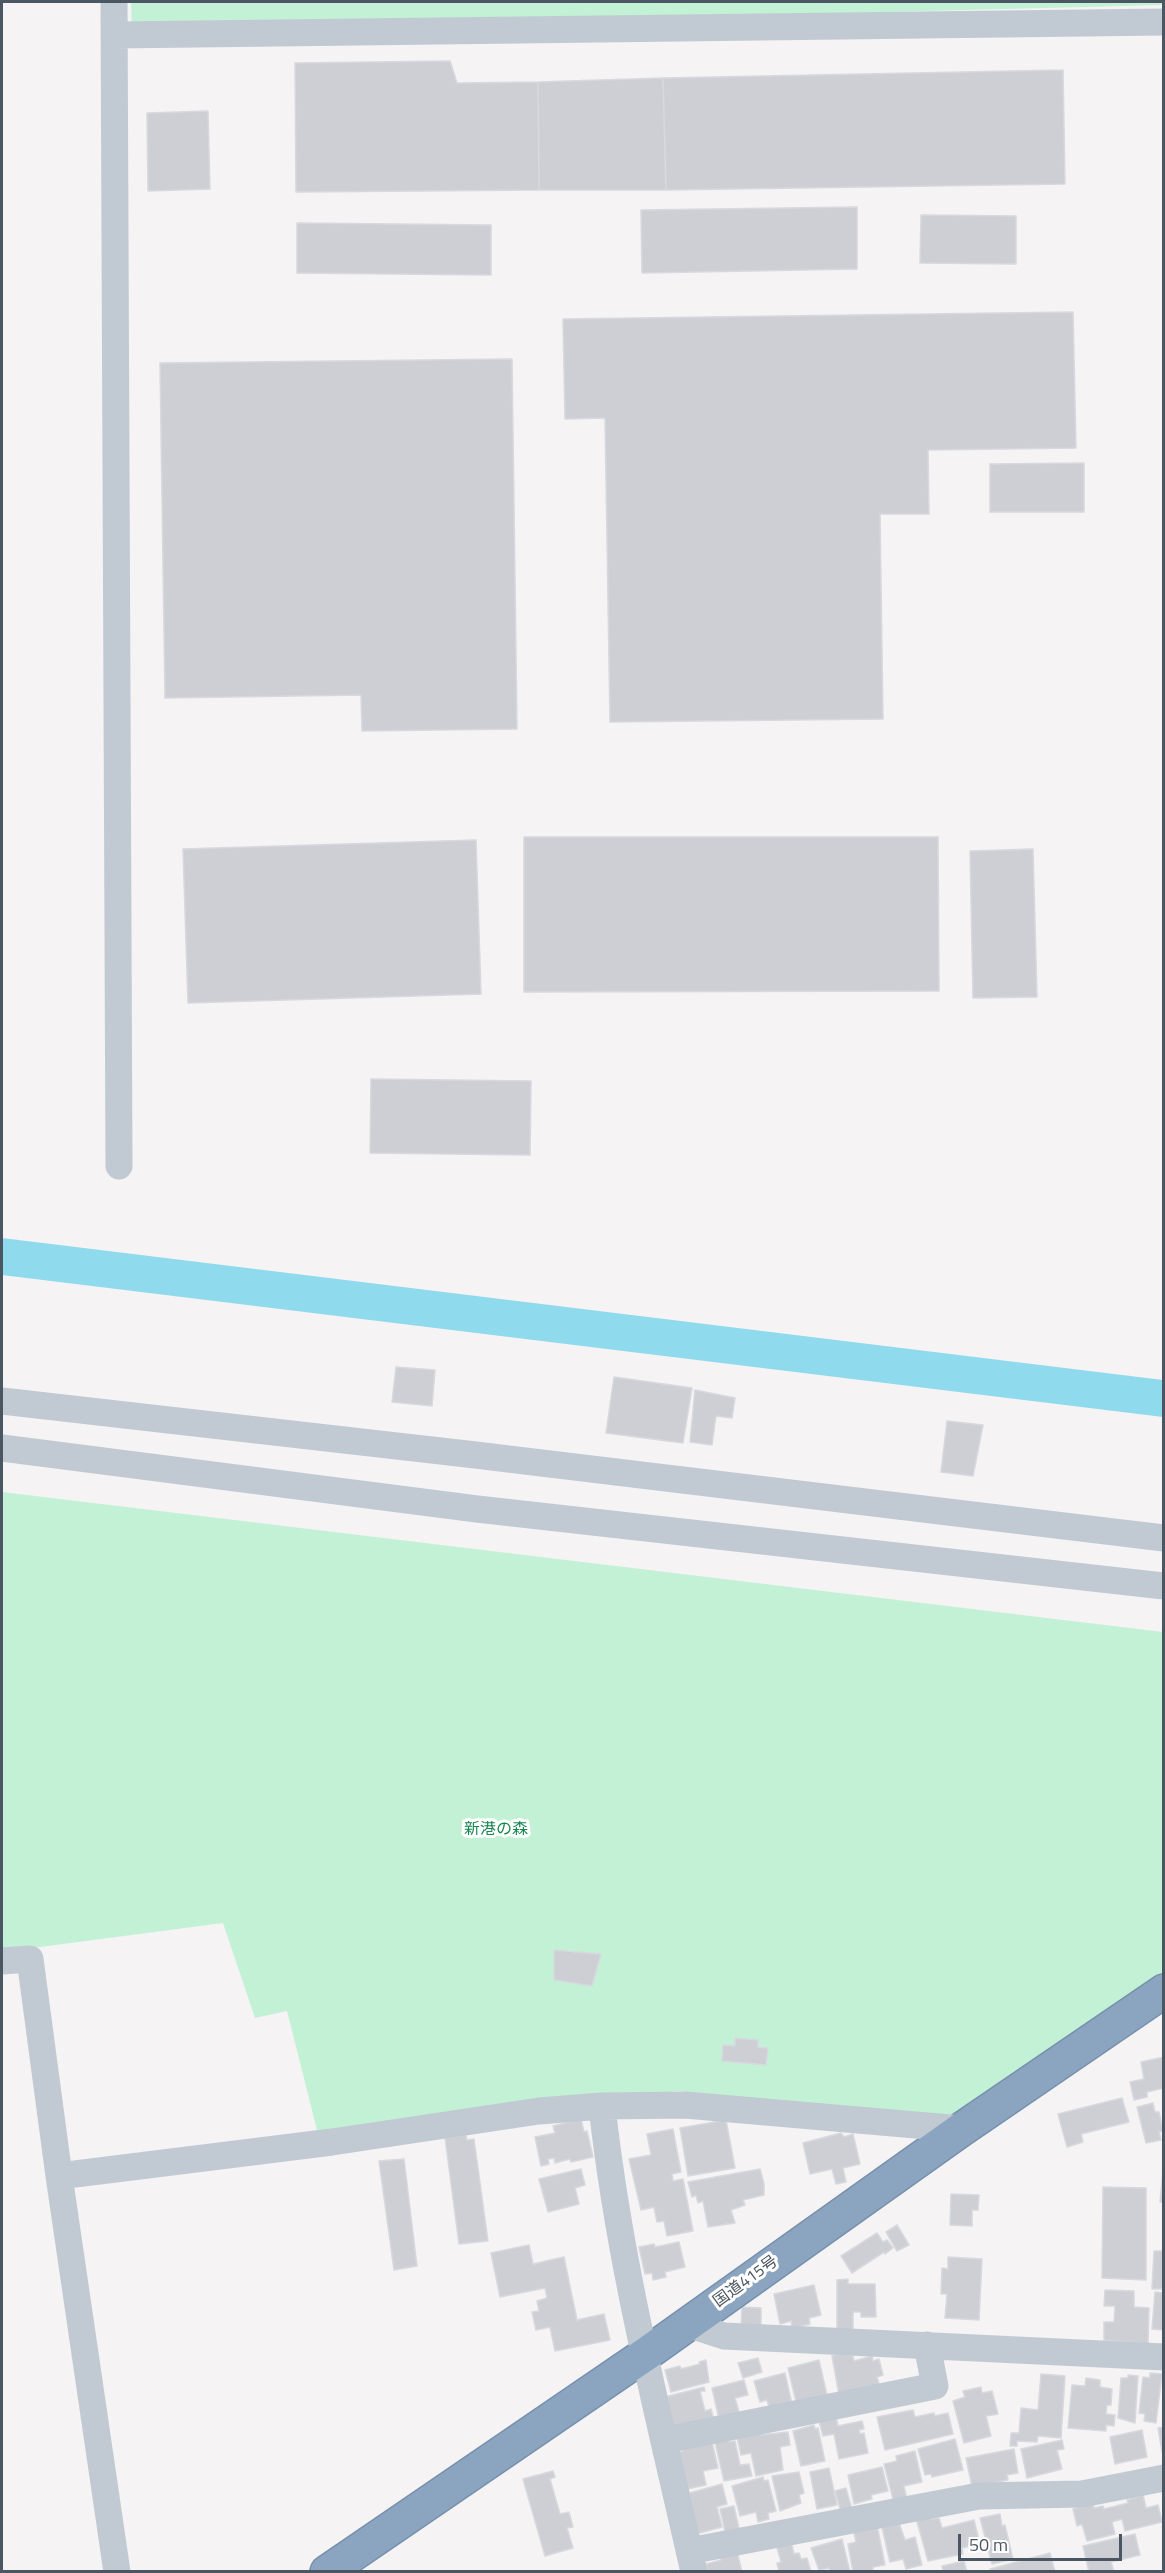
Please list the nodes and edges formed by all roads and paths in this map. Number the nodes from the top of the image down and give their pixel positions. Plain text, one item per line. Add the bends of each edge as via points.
1 (114, 2) edge
2 (1164, 22) edge
3 (115, 35) junction
4 (119, 1166) dead end
5 (2, 1401) edge
6 (2, 1448) edge
7 (1164, 1538) edge
8 (1164, 1586) edge
9 (2, 1961) edge
10 (1164, 1991) edge
11 (602, 2106) junction
12 (962, 2128) junction
13 (59, 2176) junction
14 (687, 2324) junction
15 (927, 2345) junction
16 (646, 2354) junction
17 (1164, 2357) edge
18 (665, 2440) junction
19 (1164, 2478) edge
20 (692, 2561) edge
21 (344, 2566) edge
22 (117, 2571) edge

1 - 3 street
2 - 3 street
3 - 4 street
5 - 7 street
6 - 8 street via 477,1509
9 - 13 street via 30,1959
10 - 12 highway, 国道415号
11 - 12 street via 685,2105
11 - 13 street via 539,2110 332,2142
11 - 16 street via 621,2245
12 - 14 highway, 国道415号
13 - 22 street
14 - 15 street via 724,2336
14 - 16 highway, 国道415号
15 - 17 street
15 - 18 street via 935,2386
16 - 18 street
16 - 21 highway, 国道415号
18 - 20 street
19 - 20 street via 1082,2494 979,2496

